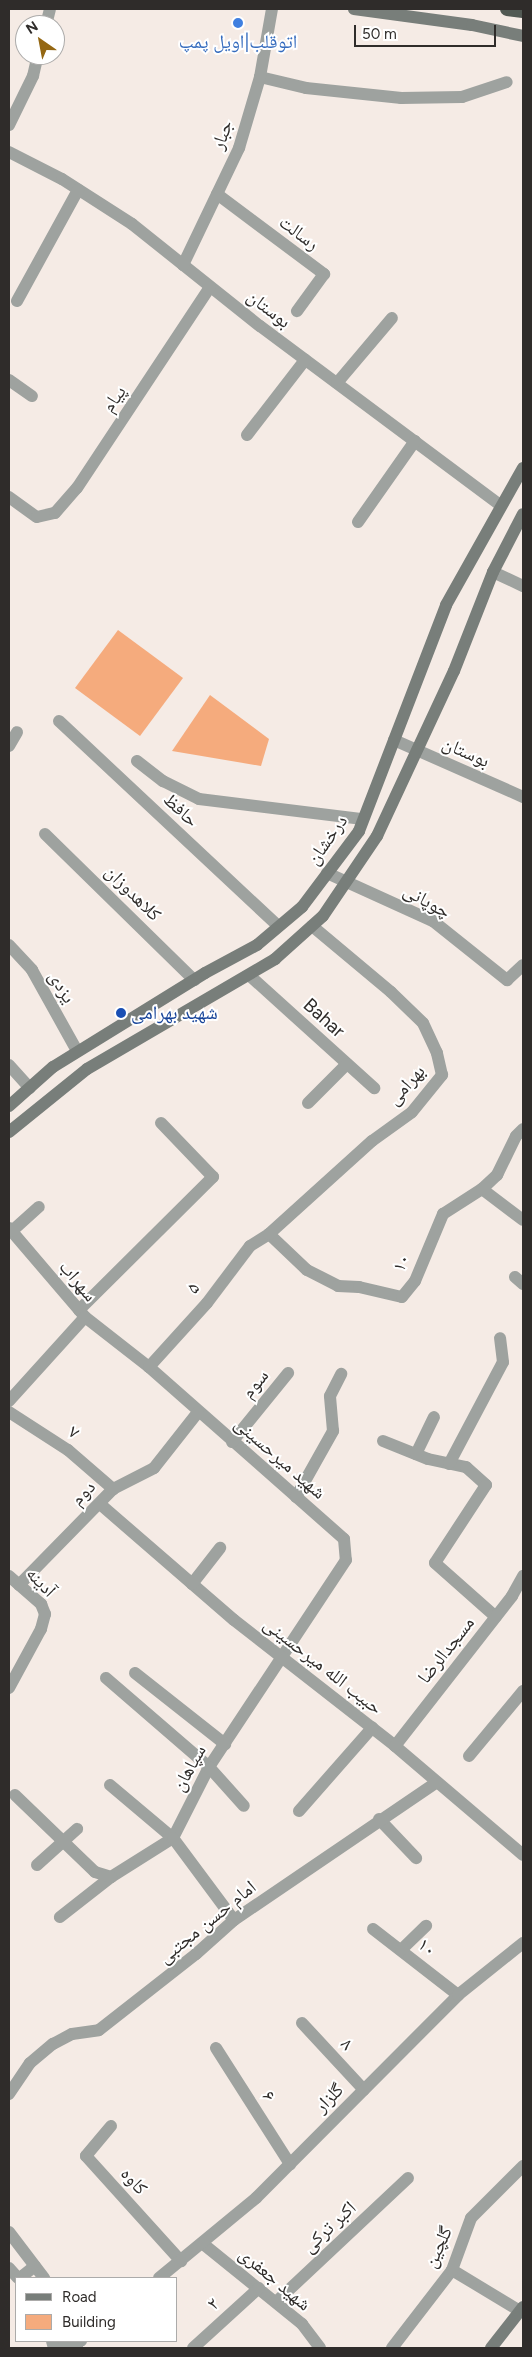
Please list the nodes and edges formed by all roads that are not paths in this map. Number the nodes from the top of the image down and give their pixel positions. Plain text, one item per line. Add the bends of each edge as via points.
1 (272, 9) edge
2 (354, 9) edge
3 (507, 9) edge
4 (523, 11) edge
5 (523, 36) edge
6 (36, 65) edge
7 (260, 77) junction
8 (507, 82) dead end
9 (9, 125) edge
10 (9, 152) edge
11 (78, 190) junction
12 (217, 194) junction
13 (183, 265) junction
14 (210, 287) junction
15 (17, 302) dead end
16 (297, 311) dead end
17 (392, 318) dead end
18 (305, 360) junction
19 (9, 380) edge
20 (336, 383) junction
21 (32, 396) dead end
22 (247, 435) dead end
23 (415, 441) junction
24 (523, 468) edge
25 (11, 502) edge
26 (500, 505) junction
27 (523, 514) edge
28 (358, 522) dead end
29 (493, 572) junction
30 (523, 586) edge
31 (58, 721) dead end
32 (17, 732) dead end
33 (394, 740) junction
34 (9, 746) edge
35 (417, 750) junction
36 (137, 761) dead end
37 (523, 797) edge
38 (363, 819) junction
39 (45, 834) dead end
40 (327, 873) junction
41 (346, 882) junction
42 (278, 926) junction
43 (312, 926) junction
44 (9, 945) edge
45 (523, 965) edge
46 (249, 975) junction
47 (194, 980) junction
48 (77, 1051) junction
49 (347, 1064) junction
50 (9, 1065) edge
51 (30, 1088) junction
52 (374, 1088) dead end
53 (308, 1103) dead end
54 (9, 1106) edge
55 (161, 1123) dead end
56 (523, 1128) edge
57 (9, 1132) edge
58 (482, 1189) junction
59 (39, 1207) dead end
60 (523, 1220) edge
61 (10, 1230) edge
62 (269, 1234) junction
63 (82, 1314) junction
64 (500, 1338) dead end
65 (148, 1368) junction
66 (288, 1373) dead end
67 (341, 1374) dead end
68 (9, 1401) edge
69 (9, 1412) edge
70 (198, 1412) junction
71 (434, 1417) dead end
72 (383, 1441) dead end
73 (232, 1442) junction
74 (416, 1454) junction
75 (450, 1464) junction
76 (112, 1489) junction
77 (296, 1498) junction
78 (100, 1504) junction
79 (220, 1548) dead end
80 (9, 1576) edge
81 (523, 1576) edge
82 (192, 1584) junction
83 (19, 1585) junction
84 (496, 1618) junction
85 (282, 1657) junction
86 (135, 1673) dead end
87 (106, 1678) dead end
88 (9, 1688) edge
89 (523, 1691) edge
90 (372, 1728) junction
91 (225, 1744) junction
92 (395, 1746) junction
93 (468, 1756) dead end
94 (210, 1767) junction
95 (437, 1782) junction
96 (110, 1785) dead end
97 (15, 1795) dead end
98 (244, 1806) dead end
99 (299, 1811) dead end
100 (379, 1819) junction
101 (77, 1829) dead end
102 (173, 1838) junction
103 (63, 1841) junction
104 (523, 1855) edge
105 (416, 1858) dead end
106 (38, 1865) dead end
107 (111, 1878) junction
108 (60, 1917) dead end
109 (234, 1920) junction
110 (426, 1926) dead end
111 (373, 1929) dead end
112 (523, 1943) edge
113 (401, 1950) junction
114 (458, 1995) junction
115 (302, 2023) dead end
116 (216, 2048) dead end
117 (364, 2090) junction
118 (9, 2094) edge
119 (111, 2126) dead end
120 (290, 2164) junction
121 (523, 2166) edge
122 (408, 2178) dead end
123 (9, 2232) edge
124 (202, 2244) junction
125 (181, 2261) junction
126 (35, 2266) junction
127 (452, 2270) junction
128 (21, 2277) edge
129 (43, 2277) edge
130 (160, 2277) edge
131 (259, 2288) junction
132 (276, 2302) junction
133 (522, 2309) edge
134 (79, 2344) edge
135 (55, 2348) edge
136 (193, 2348) edge
137 (320, 2348) edge
138 (392, 2348) edge
139 (491, 2348) edge

1 - 7 street, جبار
2 - 5 main road via 472,25
3 - 4 highway
6 - 9 street
7 - 8 street via 306,88 402,98 462,97
7 - 12 street, جبار via 239,148
10 - 11 street, بوستان
11 - 13 street, بوستان via 132,224
11 - 15 street
12 - 13 street, جبار
12 - 16 street, رسالت via 324,274
13 - 14 street, بوستان
14 - 18 street, بوستان
14 - 25 street, پیام via 77,488 55,513 37,518
17 - 20 street
18 - 20 street, بوستان
18 - 22 street
19 - 21 street
20 - 23 street, بوستان
23 - 26 street, بوستان
23 - 28 street
24 - 26 main road, درخشان
26 - 33 main road, درخشان via 446,605
27 - 29 main road, درخشان
29 - 30 street
29 - 35 main road, درخشان via 454,671
31 - 42 street, حافظ
32 - 34 street
33 - 35 street, بوستان
33 - 38 main road, درخشان
35 - 37 street, بوستان
35 - 41 main road, درخشان via 377,836
36 - 38 street via 163,781 200,799
38 - 40 main road, درخشان via 359,830
39 - 47 street, کلاهدوزان
40 - 41 street, چوپانی
40 - 42 main road, درخشان via 302,906
41 - 43 main road, درخشان via 323,916
41 - 45 street, چوپانی via 433,921 507,980
42 - 47 main road, درخشان via 257,945
43 - 46 main road, درخشان via 275,959
43 - 62 street, بهرامی via 392,992 423,1023 437,1053 442,1075 412,1112 351,1160
44 - 48 street, یزدی via 32,970
46 - 49 street, Bahar
46 - 57 main road, درخشان via 87,1069
47 - 48 main road, درخشان
48 - 51 main road, درخشان
49 - 52 street, Bahar
49 - 53 street
50 - 51 street
51 - 54 main road, درخشان
55 - 63 street via 213,1177
56 - 58 street, ۱۰ via 497,1176
58 - 60 street
58 - 62 street, ۱۰ via 443,1214 415,1281 402,1297 360,1287 338,1286 307,1270
59 - 61 street
61 - 63 street, سهراب
62 - 65 street, ۵ via 250,1246 207,1303
63 - 65 street, شهید میرحسینی
63 - 68 street, سهراب
64 - 75 street via 503,1362
65 - 70 street, شهید میرحسینی
66 - 73 street, سوم
67 - 77 street via 330,1396 333,1432
69 - 76 street, ۷ via 68,1450
70 - 73 street, شهید میرحسینی
70 - 76 street, دوم via 154,1468 139,1479
71 - 74 street
72 - 74 street
73 - 77 street, شهید میرحسینی
74 - 75 street
75 - 84 street via 466,1467 486,1485 435,1563
76 - 78 street, دوم
77 - 85 street, شهید میرحسینی via 344,1539 346,1560
78 - 82 street, حبیب الله میرحسینی
78 - 83 street, دوم
79 - 82 street
80 - 83 street, آدینه
81 - 84 street, مسجدالرضا
82 - 85 street, حبیب الله میرحسینی
83 - 88 street, آدینه via 41,1604 45,1614 41,1629
84 - 92 street, مسجدالرضا
85 - 90 street, حبیب الله میرحسینی
85 - 91 street, سپاهان
86 - 91 street
87 - 94 street
89 - 93 street
90 - 92 street, حبیب الله میرحسینی
90 - 99 street
91 - 94 street, سپاهان
92 - 95 street, حبیب الله میرحسینی
94 - 98 street
94 - 102 street, سپاهان
95 - 100 street, امام حسن مجتبی
95 - 104 street, حبیب الله میرحسینی
96 - 102 street
97 - 103 street
100 - 105 street
100 - 109 street, امام حسن مجتبی
101 - 103 street
102 - 107 street, سپاهان
102 - 109 street
103 - 106 street
103 - 107 street via 95,1872
107 - 108 street, سپاهان
109 - 118 street, امام حسن مجتبی via 189,1960 99,2030 72,2034 53,2044 30,2063
110 - 113 street
111 - 113 street, ۱۰
112 - 114 street, گلزار
113 - 114 street, ۱۰
114 - 117 street, گلزار
115 - 117 street, ۸
116 - 120 street, ۶
117 - 120 street, گلزار
119 - 125 street, کاوه via 86,2156
120 - 124 street, گلزار
121 - 127 street, گلچین via 471,2218
122 - 132 street, اکبر ترکی
123 - 126 street
124 - 125 street, گلزار
124 - 131 street, شهید جعفری
125 - 130 street, گلزار
126 - 128 street
126 - 129 street
127 - 133 street
127 - 138 street, گلچین
131 - 132 street, شهید جعفری
131 - 136 street, ۲
132 - 137 street, شهید جعفری via 302,2324
133 - 139 main road
134 - 135 street

